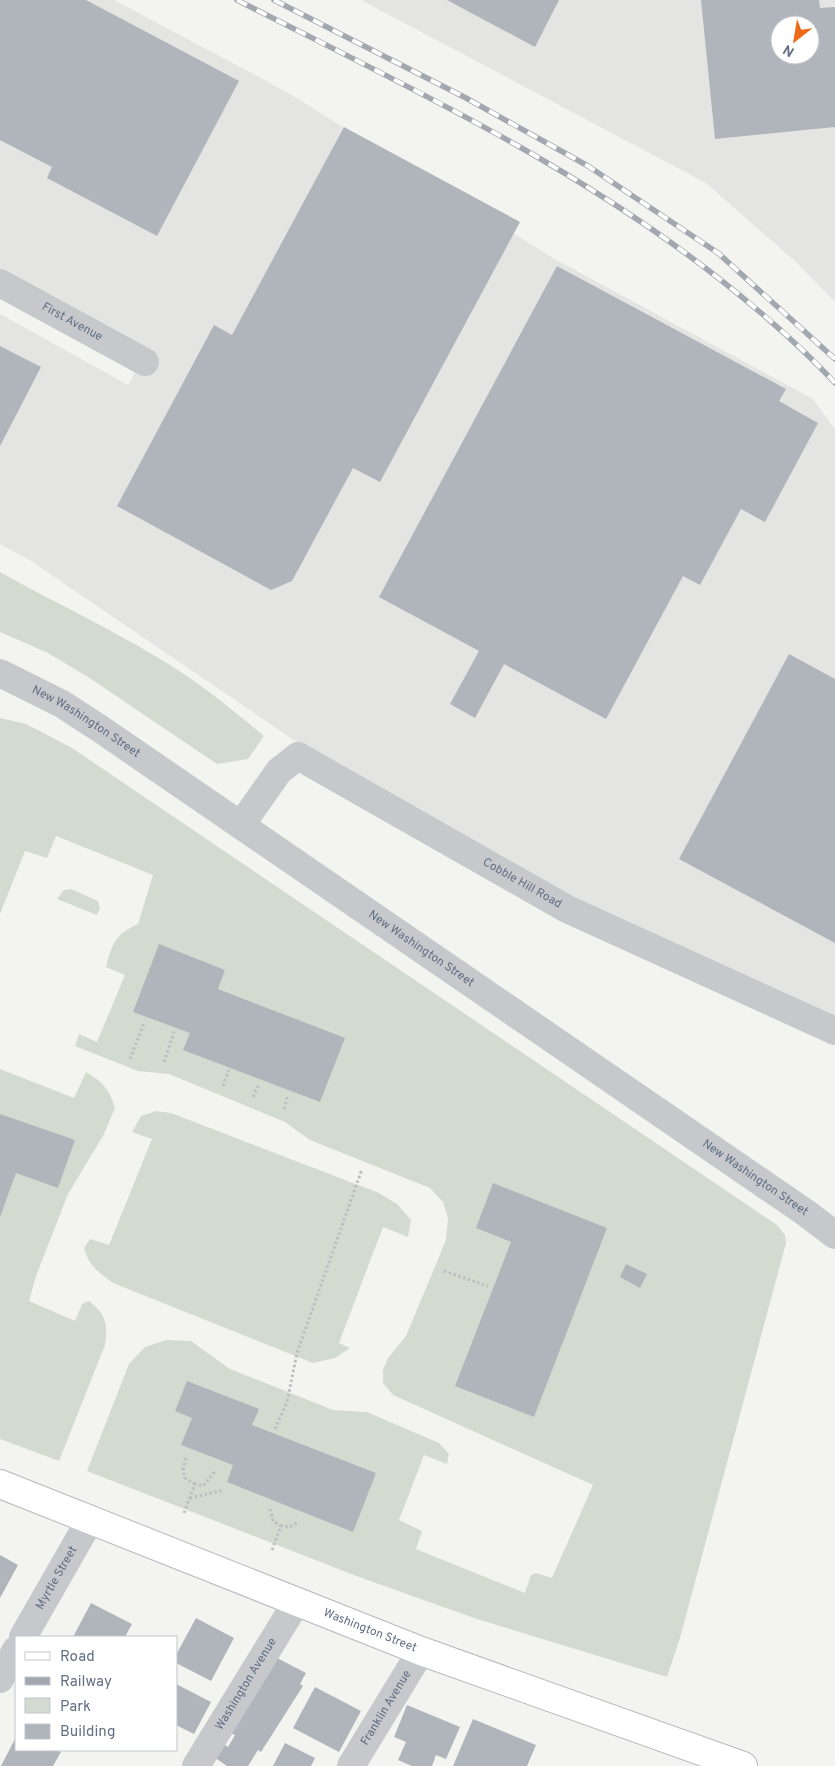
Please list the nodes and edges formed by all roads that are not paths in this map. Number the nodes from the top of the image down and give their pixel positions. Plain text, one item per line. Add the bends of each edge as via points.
1 (0, 283) edge
2 (145, 362) dead end
3 (0, 673) edge
4 (240, 825) junction
5 (835, 1031) edge
6 (835, 1236) edge
7 (0, 1484) edge
8 (90, 1520) junction
9 (296, 1603) junction
10 (24, 1636) edge
11 (421, 1651) junction
12 (15, 1652) edge
13 (0, 1679) edge
14 (196, 1766) edge
15 (351, 1766) edge
16 (744, 1766) edge

1 - 2 street, First Avenue
3 - 4 street, New Washington Street via 62,704
4 - 5 street, Cobble Hill Road via 279,771 298,756 567,909
4 - 6 street, New Washington Street
7 - 8 main road, Washington Street
8 - 9 main road, Washington Street
8 - 10 street, Myrtle Street
9 - 11 main road, Washington Street
9 - 14 street, Washington Avenue
11 - 15 street, Franklin Avenue
11 - 16 main road, Washington Street
12 - 13 street

